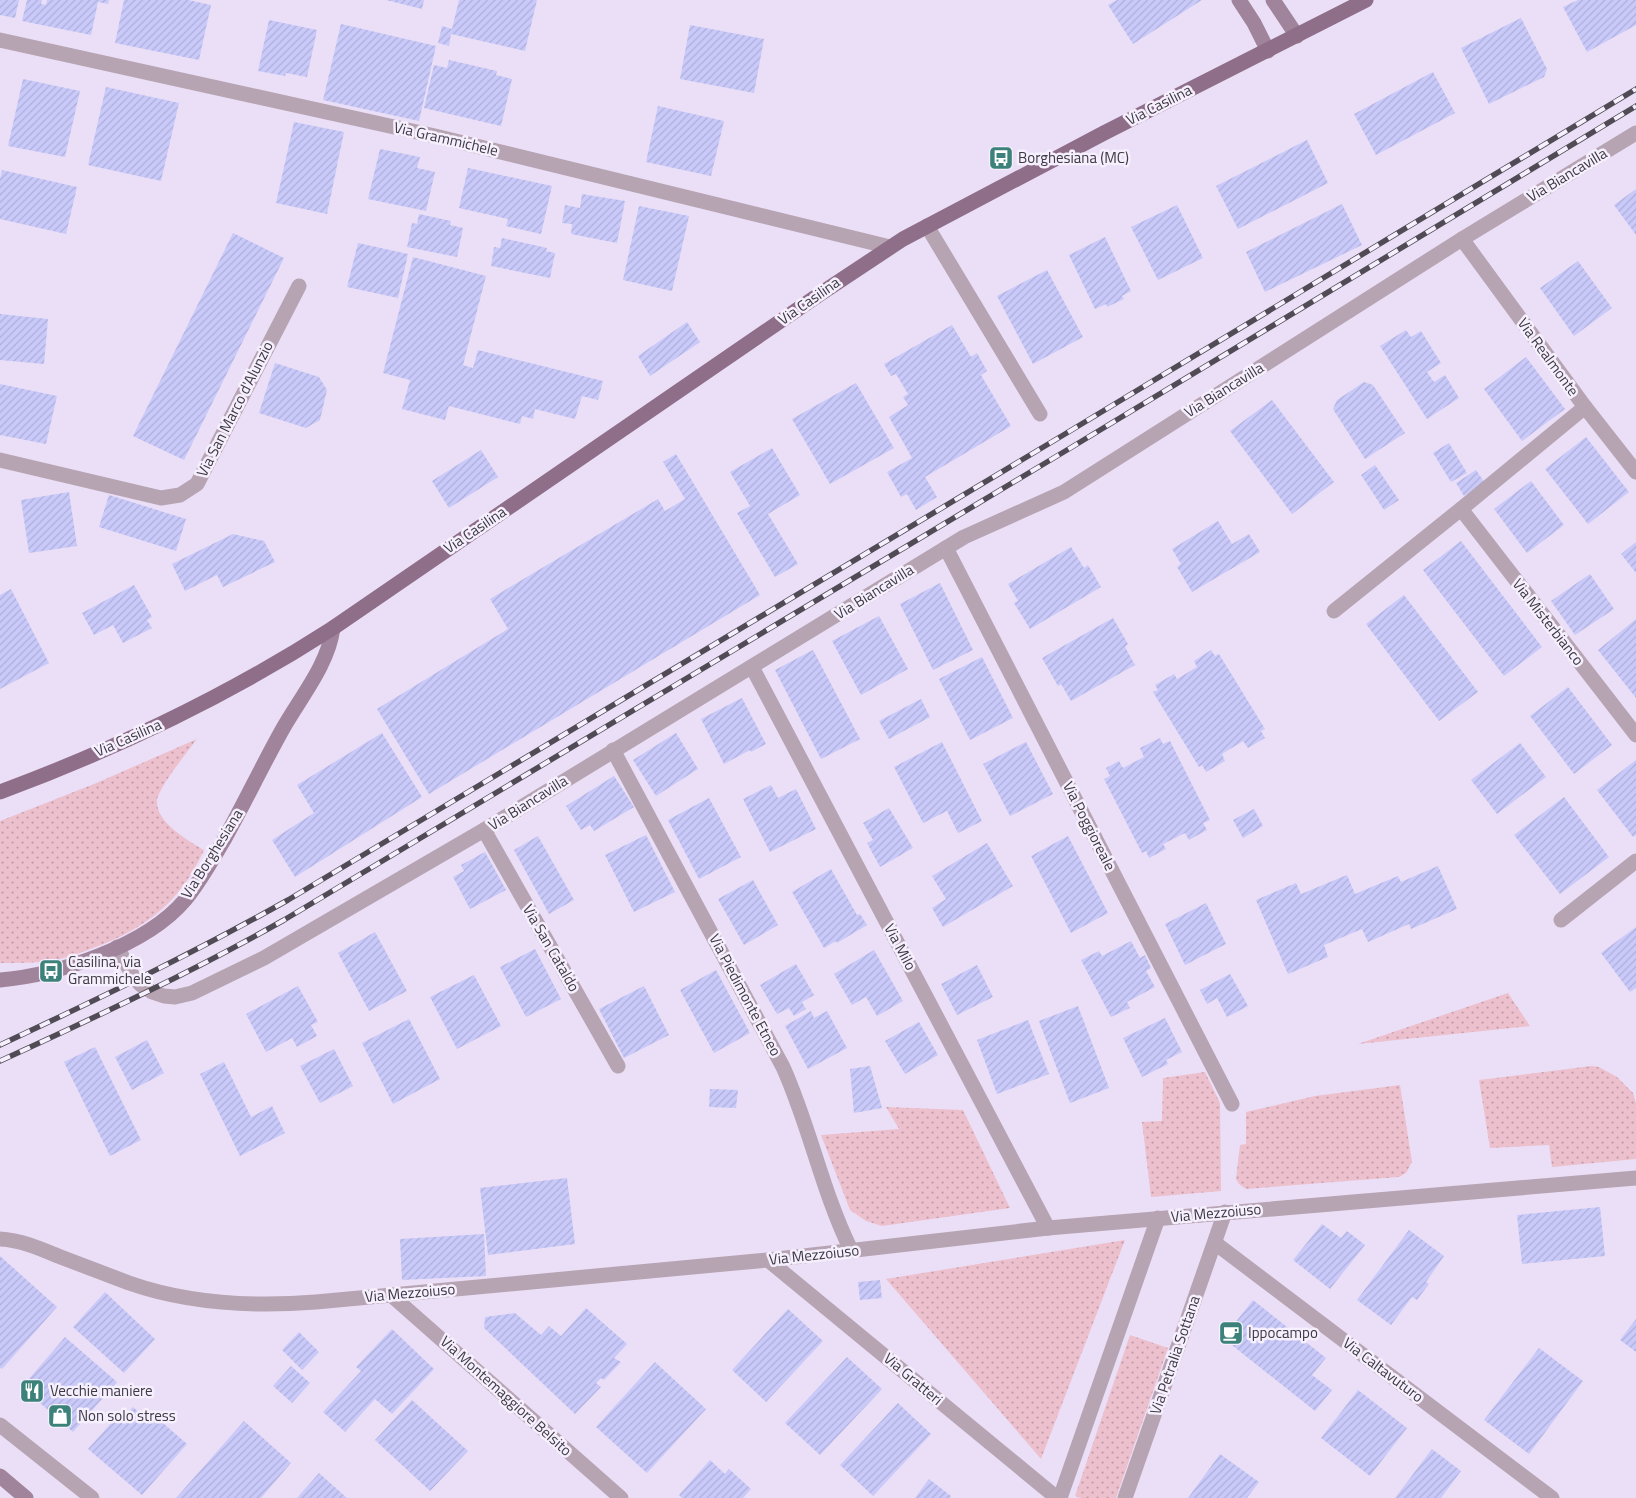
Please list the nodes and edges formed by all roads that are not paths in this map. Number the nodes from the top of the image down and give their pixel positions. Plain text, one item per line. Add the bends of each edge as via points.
1 (1239, 0) edge
2 (1273, 0) edge
3 (1366, 0) edge
4 (1297, 36) junction
5 (0, 40) edge
6 (1268, 51) junction
7 (1636, 133) edge
8 (926, 226) junction
9 (1462, 239) junction
10 (890, 247) junction
11 (299, 286) dead end
12 (1585, 407) junction
13 (1040, 414) dead end
14 (0, 460) edge
15 (1636, 472) edge
16 (1461, 509) junction
17 (946, 548) junction
18 (1334, 611) dead end
19 (333, 628) junction
20 (752, 666) junction
21 (1636, 735) edge
22 (613, 750) junction
23 (0, 792) edge
24 (484, 830) junction
25 (1636, 861) edge
26 (1561, 920) dead end
27 (117, 947) junction
28 (0, 980) edge
29 (618, 1066) dead end
30 (1232, 1104) dead end
31 (1636, 1178) edge
32 (1225, 1212) junction
33 (1158, 1218) junction
34 (1048, 1228) junction
35 (0, 1238) edge
36 (1215, 1243) junction
37 (851, 1250) junction
38 (768, 1260) junction
39 (391, 1295) junction
40 (0, 1425) edge
41 (0, 1476) edge
42 (26, 1498) edge
43 (92, 1498) edge
44 (621, 1498) edge
45 (1059, 1498) edge
46 (1125, 1498) edge
47 (1552, 1498) edge

1 - 6 street
2 - 4 street
3 - 4 main road, Via Casilina
4 - 6 main road, Via Casilina
5 - 10 street, Via Grammichele via 435,136
6 - 8 main road, Via Casilina
7 - 9 street, Via Biancavilla
8 - 10 main road, Via Casilina
8 - 13 street
9 - 12 street, Via Realmonte
9 - 17 street, Via Biancavilla via 1064,492 982,528
10 - 19 main road, Via Casilina
11 - 14 street, Via San Marco d'Alunzio via 197,484 180,495 161,498
12 - 15 street, Via Realmonte
12 - 16 street
16 - 18 street
16 - 21 street, Via Misterbianco
17 - 20 street, Via Biancavilla
17 - 30 street, Via Poggioreale
19 - 23 main road, Via Casilina via 197,706
19 - 27 street, Via Borghesiana via 324,659 197,884 160,923
20 - 22 street, Via Biancavilla
20 - 34 street, Via Milo
22 - 24 street, Via Biancavilla
22 - 37 street, Via Piedimonte Etneo via 783,1067 834,1213
24 - 27 street, Via Biancavilla via 292,943 192,993 164,996 141,986
24 - 29 street, Via San Cataldo
25 - 26 street
27 - 28 street, Via Borghesiana via 52,971
31 - 32 street, Via Mezzoiuso
32 - 33 street, Via Mezzoiuso
32 - 36 street, Via Petralia Sottana
33 - 34 street, Via Mezzoiuso
33 - 45 street
34 - 37 street, Via Mezzoiuso
35 - 39 street, Via Mezzoiuso via 31,1245 143,1288 187,1298 263,1305
36 - 46 street, Via Petralia Sottana
36 - 47 street, Via Caltavuturo
37 - 38 street, Via Mezzoiuso
38 - 39 street, Via Mezzoiuso
38 - 45 street, Via Gratteri
39 - 44 street, Via Montemaggiore Belsito
40 - 43 street
41 - 42 street

